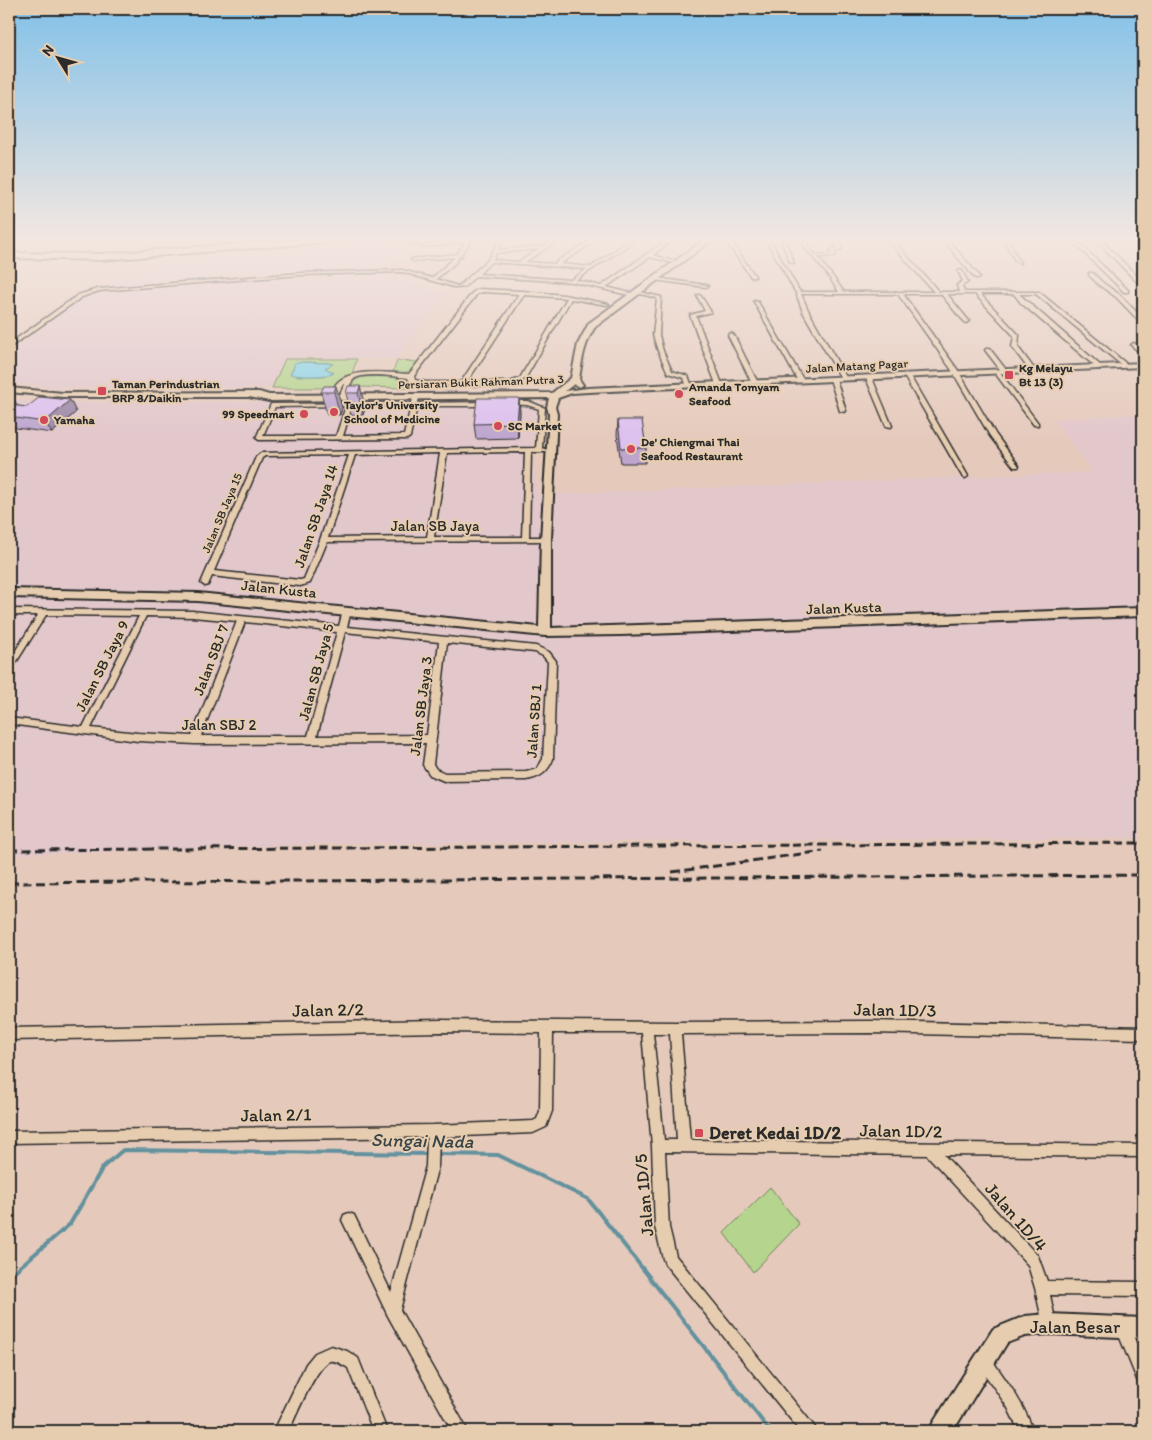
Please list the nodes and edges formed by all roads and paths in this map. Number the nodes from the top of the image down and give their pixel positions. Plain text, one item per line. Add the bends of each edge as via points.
1 (64, 307) edge
2 (463, 307) edge
3 (513, 307) edge
4 (564, 307) edge
5 (615, 307) edge
6 (659, 307) edge
7 (705, 307) edge
8 (759, 307) edge
9 (804, 307) edge
10 (909, 307) edge
11 (954, 307) edge
12 (990, 307) edge
13 (1029, 307) edge
14 (1054, 307) edge
15 (1129, 307) edge
16 (966, 321) dead end
17 (1143, 322) edge
18 (731, 335) dead end
19 (9, 346) edge
20 (1134, 346) dead end
21 (988, 350) dead end
22 (1143, 354) edge
23 (1143, 365) edge
24 (1126, 366) junction
25 (1098, 367) junction
26 (1032, 370) junction
27 (1001, 371) junction
28 (955, 374) junction
29 (411, 376) junction
30 (907, 376) junction
31 (869, 378) junction
32 (833, 379) junction
33 (844, 379) junction
34 (576, 381) junction
35 (801, 381) junction
36 (755, 383) junction
37 (463, 384) junction
38 (719, 384) junction
39 (689, 386) junction
40 (9, 390) edge
41 (588, 390) junction
42 (563, 391) junction
43 (535, 393) junction
44 (339, 394) junction
45 (490, 396) junction
46 (415, 401) junction
47 (502, 403) edge
48 (349, 405) junction
49 (552, 410) junction
50 (843, 411) dead end
51 (1036, 424) dead end
52 (889, 426) dead end
53 (339, 437) junction
54 (540, 438) junction
55 (552, 438) junction
56 (539, 450) junction
57 (551, 450) junction
58 (444, 451) junction
59 (528, 451) junction
60 (353, 452) junction
61 (263, 454) joint
62 (1016, 466) dead end
63 (965, 476) dead end
64 (525, 539) junction
65 (546, 539) junction
66 (324, 540) junction
67 (430, 540) junction
68 (209, 572) junction
69 (205, 583) dead end
70 (9, 593) edge
71 (347, 611) junction
72 (9, 612) edge
73 (1143, 612) edge
74 (43, 613) junction
75 (144, 613) junction
76 (242, 619) junction
77 (342, 630) junction
78 (545, 632) junction
79 (443, 641) junction
80 (9, 667) edge
81 (9, 721) edge
82 (84, 731) junction
83 (312, 739) junction
84 (196, 740) junction
85 (430, 740) junction
86 (433, 772) joint
87 (547, 1026) junction
88 (647, 1028) junction
89 (675, 1028) junction
90 (1143, 1033) edge
91 (9, 1034) edge
92 (542, 1123) joint
93 (433, 1131) junction
94 (9, 1137) edge
95 (658, 1146) junction
96 (684, 1147) junction
97 (930, 1149) junction
98 (1143, 1151) edge
99 (432, 1166) joint
100 (349, 1220) dead end
101 (1042, 1288) junction
102 (1143, 1289) edge
103 (393, 1311) junction
104 (1049, 1324) junction
105 (1123, 1328) junction
106 (1143, 1328) edge
107 (983, 1361) junction
108 (1143, 1377) edge
109 (281, 1431) edge
110 (380, 1431) edge
111 (460, 1431) edge
112 (809, 1431) edge
113 (941, 1431) edge
114 (1026, 1431) edge

1 - 19 street
2 - 29 street
3 - 37 street
4 - 37 street via 522,379 511,384
5 - 34 street via 592,324 584,335 579,349
6 - 39 street via 656,330 662,354 670,373 686,377
7 - 38 street via 708,312 694,316
8 - 35 street
9 - 33 street
10 - 28 street
11 - 16 street
12 - 26 street via 1017,336 1015,347
13 - 25 street
14 - 24 street
15 - 17 street
18 - 36 street
20 - 22 street
21 - 27 street
23 - 24 street, Jalan Matang Pagar
24 - 25 street, Jalan Matang Pagar
25 - 26 street, Jalan Matang Pagar
26 - 27 street, Jalan Matang Pagar
27 - 28 street, Jalan Matang Pagar
27 - 51 street
28 - 30 street, Jalan Matang Pagar
28 - 62 street via 993,436
29 - 37 street via 412,381 422,383
29 - 44 street via 355,376 339,384
30 - 31 street, Jalan Matang Pagar
30 - 63 street
31 - 33 street, Jalan Matang Pagar
31 - 52 street
32 - 33 street, Jalan Matang Pagar
32 - 35 street, Jalan Matang Pagar
32 - 50 street
34 - 41 street
34 - 42 street
35 - 36 street, Jalan Matang Pagar
36 - 38 street, Jalan Matang Pagar
38 - 39 street, Jalan Matang Pagar
39 - 41 street, Jalan Matang Pagar
40 - 44 street, Persiaran Bukit Rahman Putra 3 via 63,395 252,395 269,398
41 - 42 street, Jalan Matang Pagar
42 - 43 street, Persiaran Bukit Rahman Putra 3
42 - 43 street via 548,387
42 - 49 street
43 - 45 street, Persiaran Bukit Rahman Putra 3
43 - 49 street
44 - 45 street, Persiaran Bukit Rahman Putra 3
44 - 46 street, Persiaran Bukit Rahman Putra 3
45 - 46 street, Persiaran Bukit Rahman Putra 3
46 - 48 street
46 - 53 street via 407,437
47 - 54 street via 528,403 542,408
48 - 53 street
48 - 53 street via 273,406 259,438
49 - 55 street
54 - 55 street
54 - 56 street
55 - 57 street
56 - 57 street
56 - 59 street
57 - 65 street
58 - 59 street
58 - 60 street
58 - 67 street
59 - 64 street
60 - 61 street
60 - 66 street, Jalan SB Jaya 14
61 - 68 street, Jalan SB Jaya 15 via 258,456
64 - 65 street, Jalan SB Jaya
64 - 67 street, Jalan SB Jaya
65 - 78 street
66 - 67 street, Jalan SB Jaya
66 - 68 street, Jalan SB Jaya 14 via 308,580 302,583
68 - 69 street, Jalan SB Jaya 15
70 - 71 street, Jalan Kusta via 198,597
71 - 77 street, Jalan SB Jaya 5
71 - 78 street, Jalan Kusta
72 - 74 street
73 - 78 street, Jalan Kusta
74 - 75 street
74 - 80 street
75 - 76 street
75 - 82 street, Jalan SB Jaya 9
76 - 77 street
76 - 84 street, Jalan SBJ 7
77 - 79 street
77 - 83 street, Jalan SB Jaya 5
79 - 85 street, Jalan SB Jaya 3
79 - 86 street, Jalan SBJ 1 via 536,649 546,654 552,661 548,759 543,769 526,776 444,777
81 - 82 street, Jalan SBJ 2
82 - 84 street, Jalan SBJ 2
83 - 84 street, Jalan SBJ 2
83 - 85 street, Jalan SBJ 2
85 - 86 street, Jalan SB Jaya 3 via 428,765
87 - 88 street, Jalan 2/2
87 - 91 street, Jalan 2/2
87 - 92 street via 546,1112
88 - 89 street, Jalan 1D/3
88 - 95 street, Jalan 1D/5
89 - 90 street, Jalan 1D/3 via 871,1027
89 - 96 street
92 - 93 street, Jalan 2/1 via 533,1127
93 - 94 street, Jalan 2/1
93 - 99 street
95 - 96 street, Jalan 1D/2
95 - 112 street, Jalan 1D/5 via 662,1227 670,1259
96 - 97 street, Jalan 1D/2
97 - 98 street, Jalan 1D/2
97 - 101 street, Jalan 1D/4 via 1033,1261
99 - 103 street
100 - 103 street
101 - 102 street
101 - 104 street, Jalan 1D/4
103 - 111 street
104 - 105 street, Jalan Besar
104 - 107 street, Jalan Besar via 1025,1326 1000,1336
105 - 106 street, Jalan Besar
105 - 108 street
107 - 113 street, Jalan Besar
107 - 114 street via 1010,1396
109 - 110 street via 311,1369 320,1358 331,1353 353,1363

